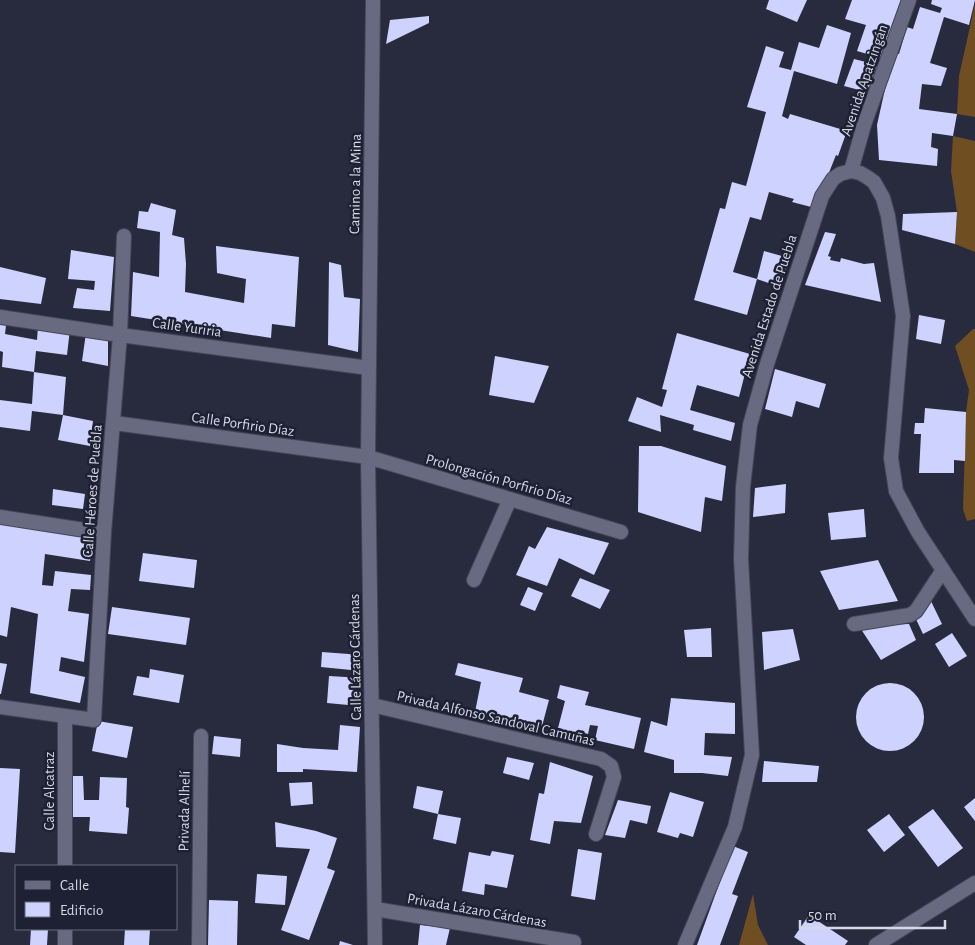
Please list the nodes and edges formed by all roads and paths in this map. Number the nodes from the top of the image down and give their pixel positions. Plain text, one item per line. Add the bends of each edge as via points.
1 (373, 0) edge
2 (910, 0) edge
3 (851, 171) junction
4 (124, 236) dead end
5 (0, 317) edge
6 (120, 335) junction
7 (369, 368) junction
8 (114, 422) junction
9 (368, 457) junction
10 (510, 500) junction
11 (0, 517) edge
12 (621, 532) dead end
13 (104, 533) junction
14 (943, 570) junction
15 (474, 580) dead end
16 (975, 619) edge
17 (854, 624) dead end
18 (372, 705) junction
19 (0, 707) edge
20 (65, 717) junction
21 (201, 736) dead end
22 (596, 834) dead end
23 (65, 865) edge
24 (975, 883) edge
25 (375, 909) junction
26 (65, 930) edge
27 (574, 942) dead end
28 (65, 945) edge
29 (199, 945) edge
30 (375, 945) edge
31 (685, 945) edge
32 (876, 945) edge

1 - 7 street, Camino a la Mina
2 - 3 street, Avenida Apatzingán via 864,125
3 - 14 street via 867,176 883,198 902,299 891,458 896,491
3 - 31 street, Avenida Estado de Puebla via 833,179 822,196 750,425 743,487 741,559 752,755 735,827
4 - 6 street, Calle Héroes de Puebla
5 - 6 street, Calle Yuriria
6 - 7 street, Calle Yuriria
6 - 8 street, Calle Héroes de Puebla
7 - 9 street, Calle Lázaro Cárdenas
8 - 9 street, Calle Porfirio Díaz
8 - 13 street, Calle Héroes de Puebla
9 - 10 street, Prolongación Porfirio Díaz
9 - 18 street, Calle Lázaro Cárdenas
10 - 12 street, Prolongación Porfirio Díaz
10 - 15 street
11 - 13 street
13 - 20 street, Calle Héroes de Puebla via 94,720
14 - 16 street
14 - 17 street via 910,615
18 - 22 street, Privada Alfonso Sandoval Camuñas via 601,759 611,766 614,777
18 - 25 street, Calle Lázaro Cárdenas
19 - 20 street
20 - 23 street, Calle Alcatraz
21 - 29 street, Privada Alhelí
24 - 32 street
25 - 27 street, Privada Lázaro Cárdenas
25 - 30 street, Calle Lázaro Cárdenas
26 - 28 street

